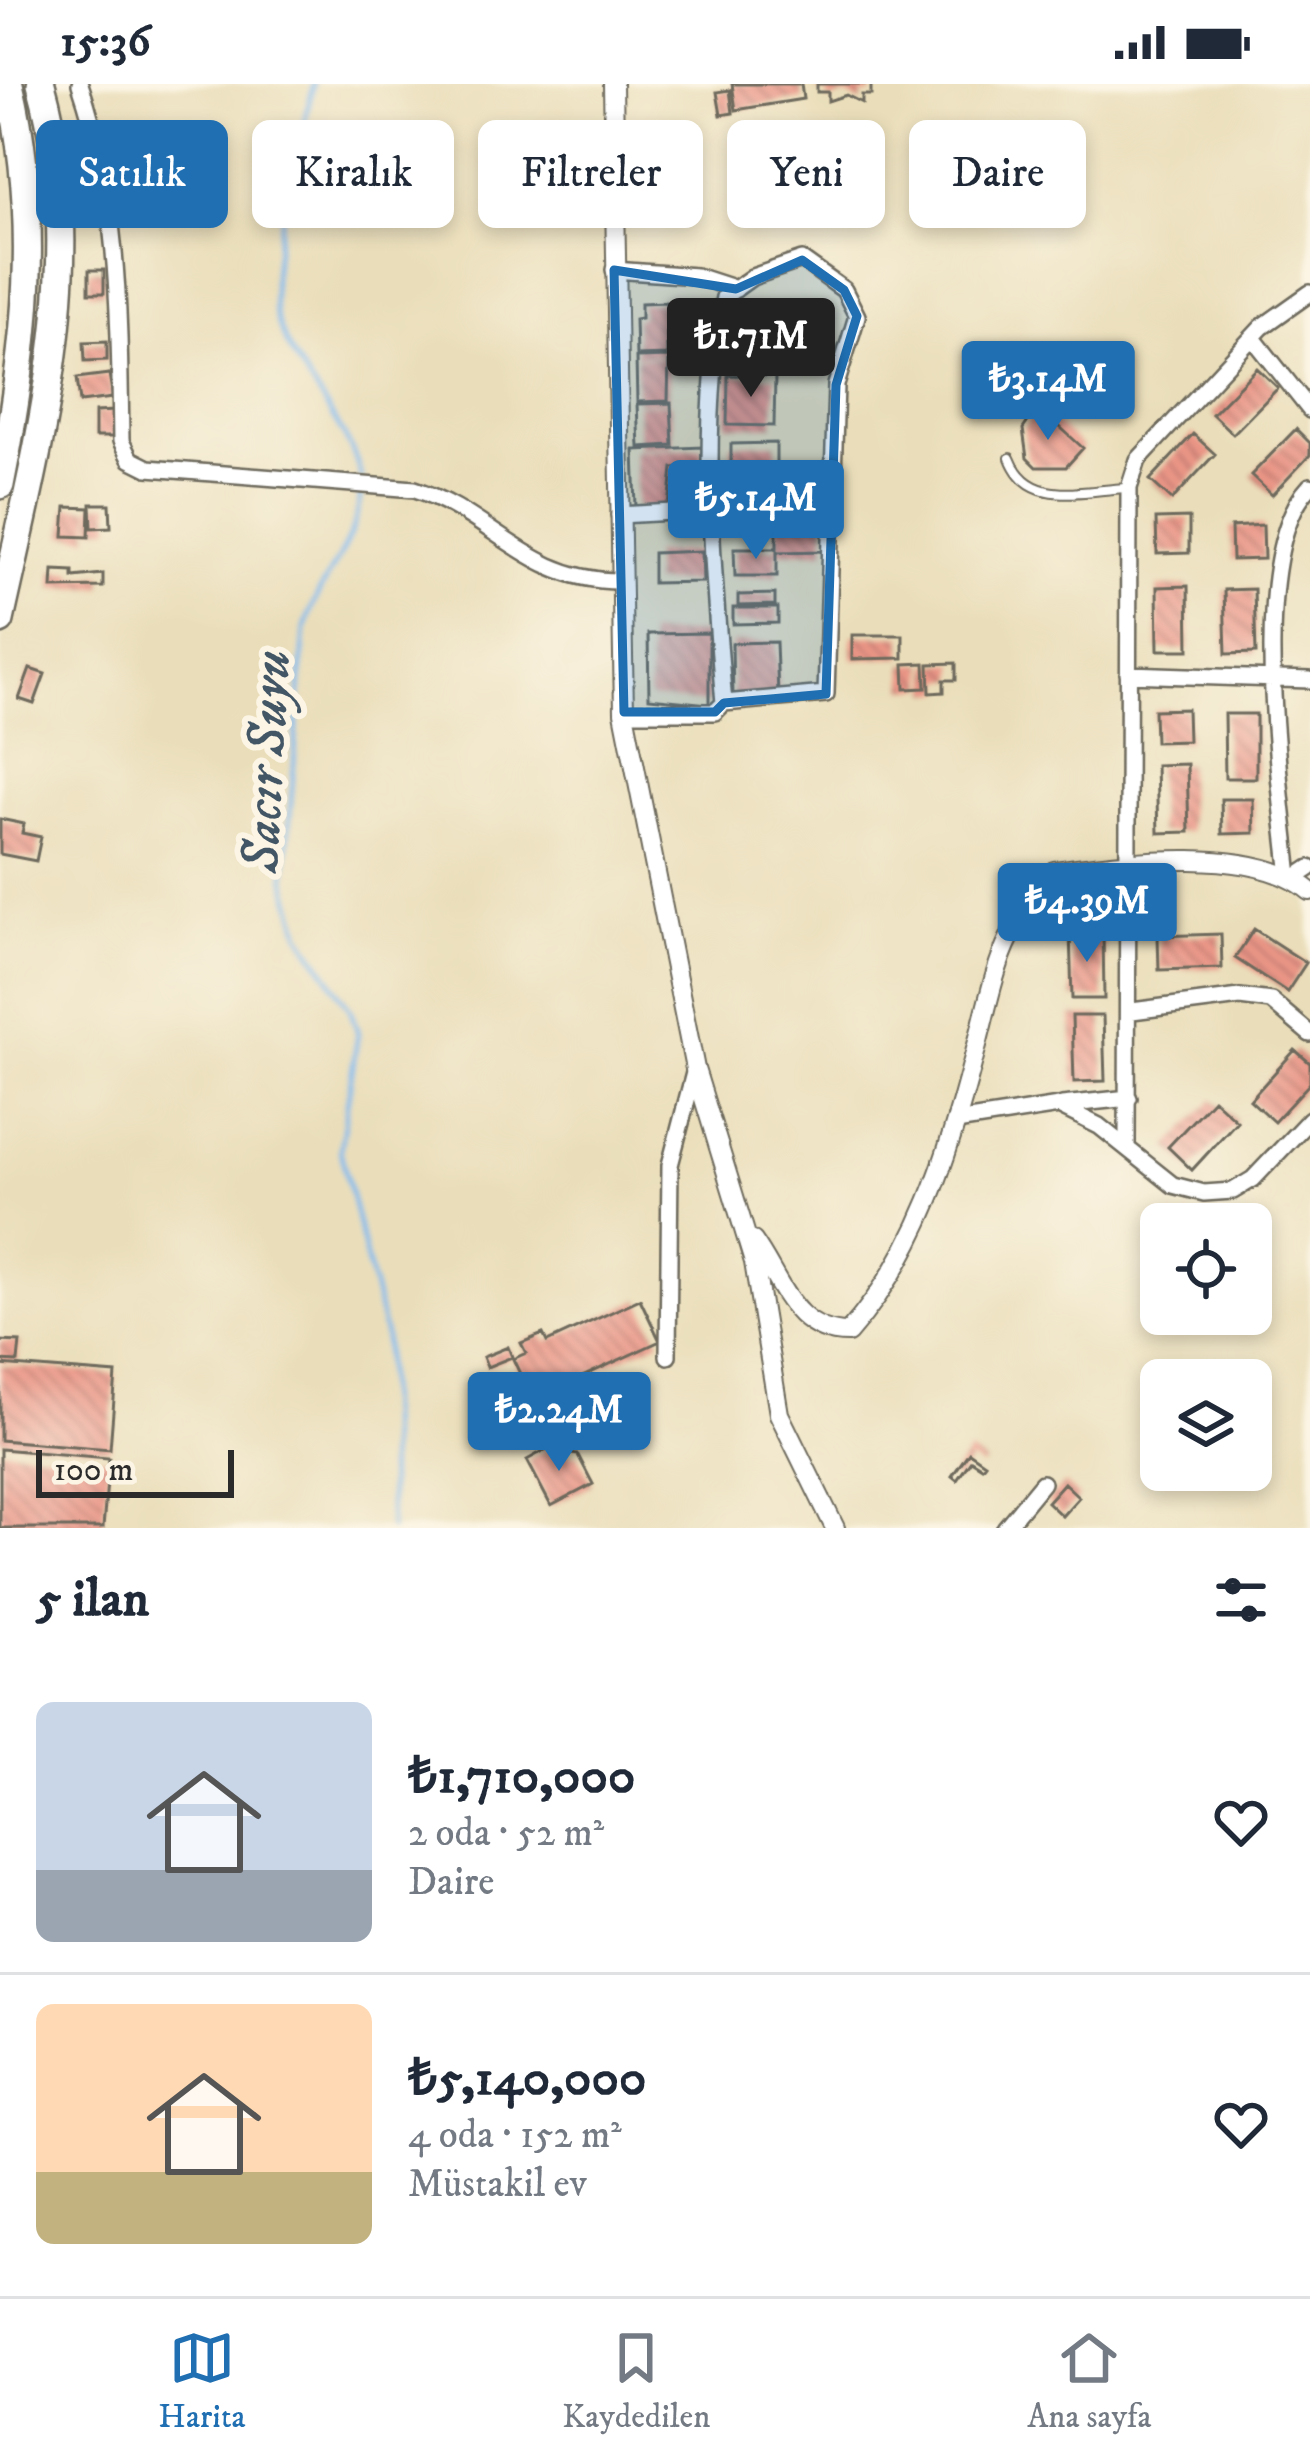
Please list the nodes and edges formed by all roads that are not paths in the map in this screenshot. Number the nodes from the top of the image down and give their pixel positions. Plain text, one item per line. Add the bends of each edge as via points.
1 (9, 84) edge
2 (41, 84) edge
3 (80, 84) edge
4 (613, 84) edge
5 (614, 270) junction
6 (736, 289) junction
7 (1310, 292) edge
8 (1253, 338) junction
9 (1310, 410) edge
10 (1010, 458) dead end
11 (0, 485) edge
12 (1310, 486) edge
13 (1129, 488) junction
14 (834, 503) junction
15 (714, 508) junction
16 (620, 515) junction
17 (619, 580) junction
18 (0, 620) edge
19 (1128, 674) junction
20 (1271, 680) junction
21 (1310, 680) edge
22 (724, 703) junction
23 (624, 712) junction
24 (1130, 861) junction
25 (1301, 879) edge
26 (1132, 1010) junction
27 (1310, 1034) edge
28 (695, 1069) junction
29 (1129, 1098) junction
30 (1059, 1106) junction
31 (1310, 1119) edge
32 (956, 1123) junction
33 (1127, 1147) junction
34 (744, 1229) junction
35 (668, 1356) dead end
36 (1042, 1483) dead end
37 (835, 1528) edge
38 (1005, 1528) edge

1 - 11 highway via 30,213 28,310
2 - 18 highway via 57,213 54,368
3 - 17 street via 117,239 126,454 148,468 385,484 441,499 559,572
4 - 5 street
5 - 6 street via 696,275
5 - 16 street
6 - 14 street via 802,260 844,290 857,316 836,385
6 - 15 street via 724,297 713,350
7 - 8 street
8 - 9 street
8 - 13 street via 1138,460
10 - 13 lane via 1034,490
12 - 20 street via 1283,528
13 - 19 street
14 - 15 street
14 - 22 street via 826,694
15 - 16 street
15 - 22 street
16 - 17 street
17 - 23 street
19 - 20 street
19 - 24 street
20 - 21 street
20 - 25 street
22 - 23 street via 715,712
23 - 28 street
24 - 25 street via 1236,864
24 - 26 street
24 - 32 street via 1054,871 1024,908 991,976
26 - 27 street via 1271,1001
26 - 29 street
28 - 34 street
28 - 35 street via 670,1165
29 - 30 street
29 - 33 street
30 - 32 street
30 - 33 street
31 - 33 street via 1233,1191 1173,1185
32 - 34 street via 924,1219 848,1333 825,1333 798,1316
34 - 37 street via 778,1414
36 - 38 street

